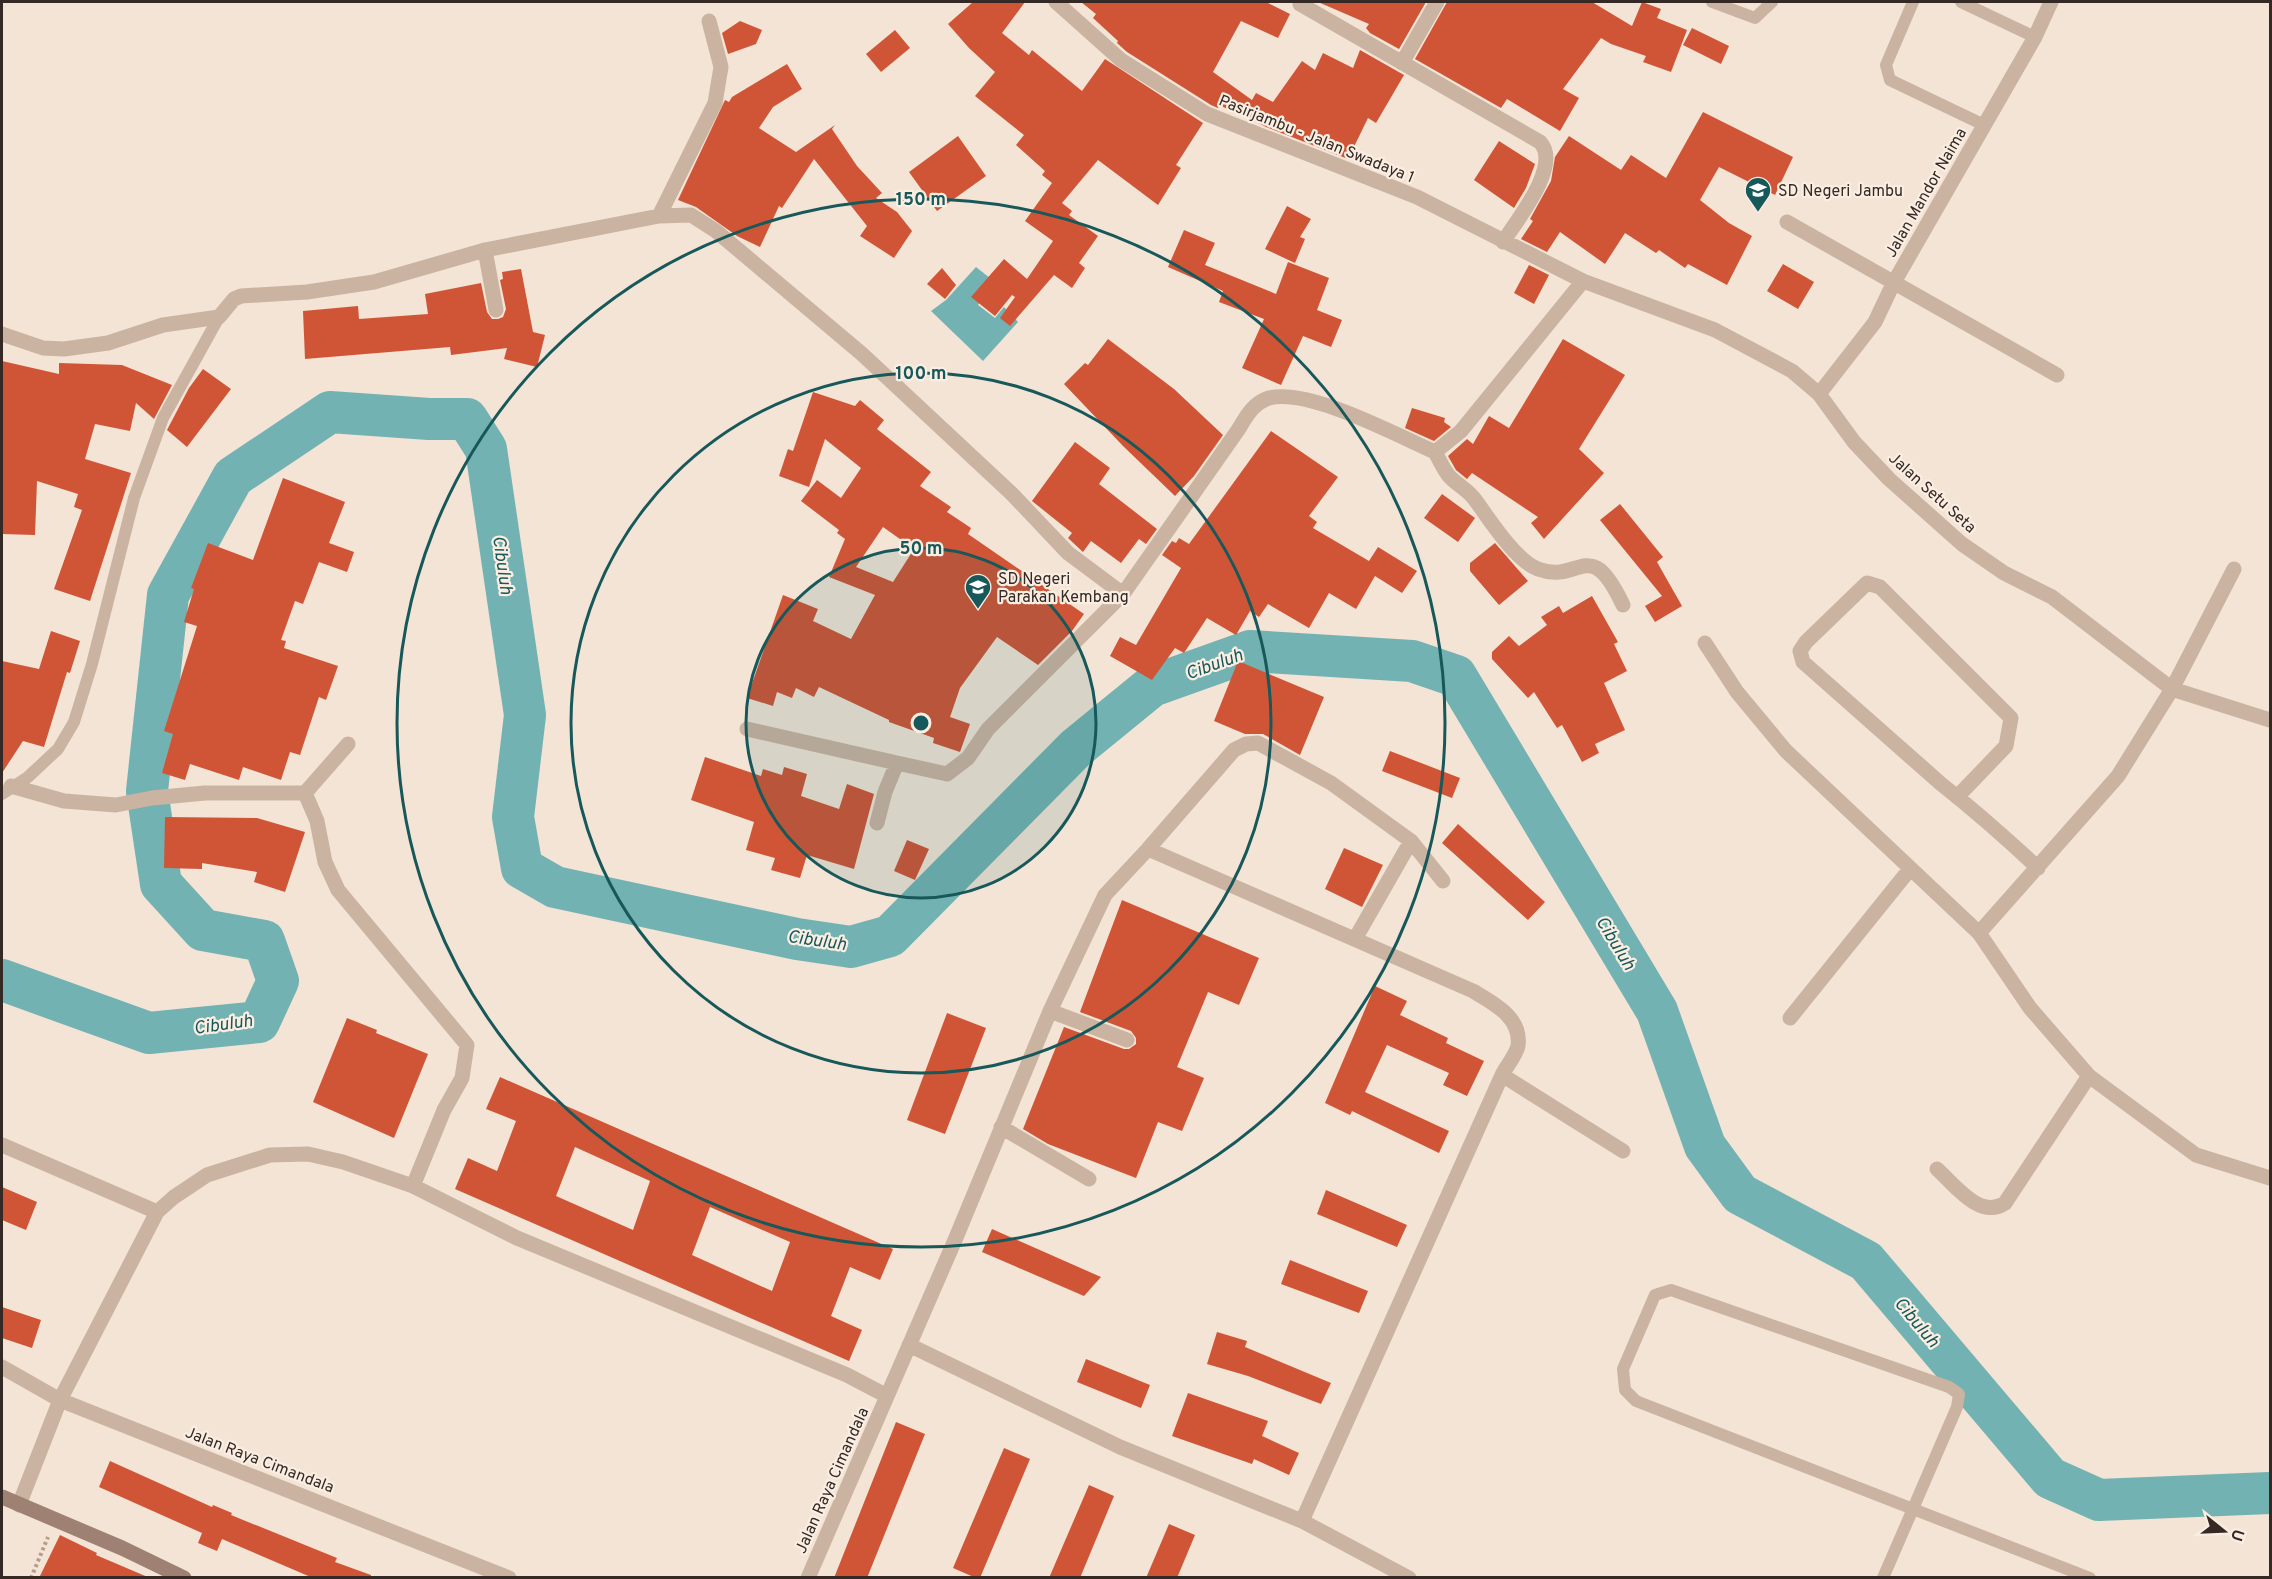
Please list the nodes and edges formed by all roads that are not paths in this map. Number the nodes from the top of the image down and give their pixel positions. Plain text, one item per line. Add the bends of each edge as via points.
1 (1056, 2) edge
2 (1437, 2) edge
3 (1712, 2) edge
4 (1772, 2) edge
5 (1913, 2) edge
6 (1961, 2) edge
7 (2051, 2) edge
8 (1300, 4) dead end
9 (709, 21) dead end
10 (2034, 37) junction
11 (1402, 63) junction
12 (1984, 125) junction
13 (659, 216) junction
14 (1787, 222) dead end
15 (1503, 242) junction
16 (485, 250) junction
17 (1583, 281) junction
18 (1893, 284) junction
19 (496, 310) dead end
20 (219, 317) junction
21 (2, 334) edge
22 (2057, 375) dead end
23 (1819, 394) junction
24 (1435, 452) junction
25 (2234, 569) dead end
26 (1123, 594) junction
27 (1623, 605) dead end
28 (1705, 644) dead end
29 (2172, 689) junction
30 (2271, 720) edge
31 (747, 729) dead end
32 (348, 744) dead end
33 (897, 763) junction
34 (6, 790) edge
35 (305, 793) junction
36 (1957, 797) junction
37 (877, 824) dead end
38 (1411, 841) junction
39 (1148, 849) junction
40 (2038, 868) junction
41 (1911, 869) junction
42 (1443, 881) dead end
43 (1979, 933) junction
44 (1355, 939) junction
45 (1050, 1011) junction
46 (1790, 1018) dead end
47 (1127, 1040) dead end
48 (1502, 1075) junction
49 (2089, 1076) junction
50 (1001, 1127) junction
51 (2, 1145) edge
52 (1623, 1151) dead end
53 (1937, 1169) dead end
54 (2271, 1178) edge
55 (1089, 1179) dead end
56 (412, 1186) junction
57 (158, 1212) junction
58 (909, 1345) junction
59 (2, 1367) edge
60 (887, 1396) junction
61 (60, 1400) junction
62 (2, 1497) edge
63 (19, 1504) junction
64 (1913, 1506) junction
65 (1302, 1521) junction
66 (184, 1578) edge
67 (509, 1578) edge
68 (808, 1578) edge
69 (1409, 1578) edge
70 (1883, 1578) edge
71 (2090, 1578) edge

1 - 15 street, Pasirjambu - Jalan Swadaya 1 via 1121,60 1207,114 1417,197
2 - 11 street
3 - 4 lane via 1755,18
5 - 12 lane via 1886,65 1890,80
6 - 10 lane
7 - 10 street, Jalan Mandor Naima
8 - 11 street
9 - 13 street via 721,68 715,103
10 - 12 street, Jalan Mandor Naima
11 - 15 street via 1545,147 1547,159 1539,185
12 - 18 street, Jalan Mandor Naima
13 - 16 street
13 - 26 street via 691,215 716,231 862,354 1012,494 1068,553
14 - 18 street
15 - 17 street, Pasirjambu - Jalan Swadaya 1
16 - 19 street
16 - 20 street via 374,282 241,296
17 - 23 street, Jalan Setu Seta via 1715,330 1792,371
17 - 24 street via 1461,431
18 - 22 street
18 - 23 street, Jalan Mandor Naima via 1875,322
20 - 21 street via 162,325 108,343 64,349 43,348
20 - 34 lane via 159,428 134,498 74,722 58,749 28,777
23 - 29 street, Jalan Setu Seta via 1854,442 1889,479 1962,544 2004,573 2052,597
24 - 26 street via 1310,399 1269,398 1251,408
24 - 27 street via 1448,475 1476,500 1506,542 1537,569 1558,571 1587,564 1596,567 1611,580
25 - 29 street
26 - 33 street via 988,729 968,758 947,774
28 - 41 street via 1737,692 1786,751
29 - 30 street, Jalan Setu Seta
29 - 40 street via 2118,776
31 - 33 street
32 - 35 street
33 - 37 street
34 - 35 street via 116,806 205,793
35 - 56 street via 317,821 325,862 338,890 467,1045 462,1078
36 - 36 street via 1803,662 1800,651 1806,642 1867,583 1880,587 2011,718 2006,746
36 - 40 street
38 - 39 street, Jalan Raya Cimandala via 1331,783 1258,743 1233,750
38 - 42 street, Jalan Raya Cimandala
38 - 44 street
39 - 44 street
39 - 45 street, Jalan Raya Cimandala via 1105,895
40 - 43 street
41 - 43 street
41 - 46 street
43 - 49 street via 2031,1008
44 - 48 street via 1473,991 1506,1011 1516,1028 1518,1047
45 - 47 street
45 - 50 street, Jalan Raya Cimandala
48 - 52 street
48 - 65 street
49 - 53 street via 2005,1203 1997,1208 1977,1204
49 - 54 street via 2196,1155
50 - 55 street
50 - 58 street, Jalan Raya Cimandala
51 - 57 street
56 - 57 street via 308,1154 270,1155 207,1175
56 - 60 street via 517,1238 847,1374
57 - 61 street
58 - 60 street, Jalan Raya Cimandala
58 - 65 street via 1120,1447
59 - 61 street, Jalan Raya Cimandala
60 - 68 street, Jalan Raya Cimandala
61 - 63 street
61 - 67 street, Jalan Raya Cimandala
62 - 63 street
63 - 66 street
64 - 64 lane via 1958,1407 1959,1394 1671,1290 1654,1295 1623,1369 1623,1384 1629,1396
64 - 70 lane
64 - 71 lane
65 - 69 street

